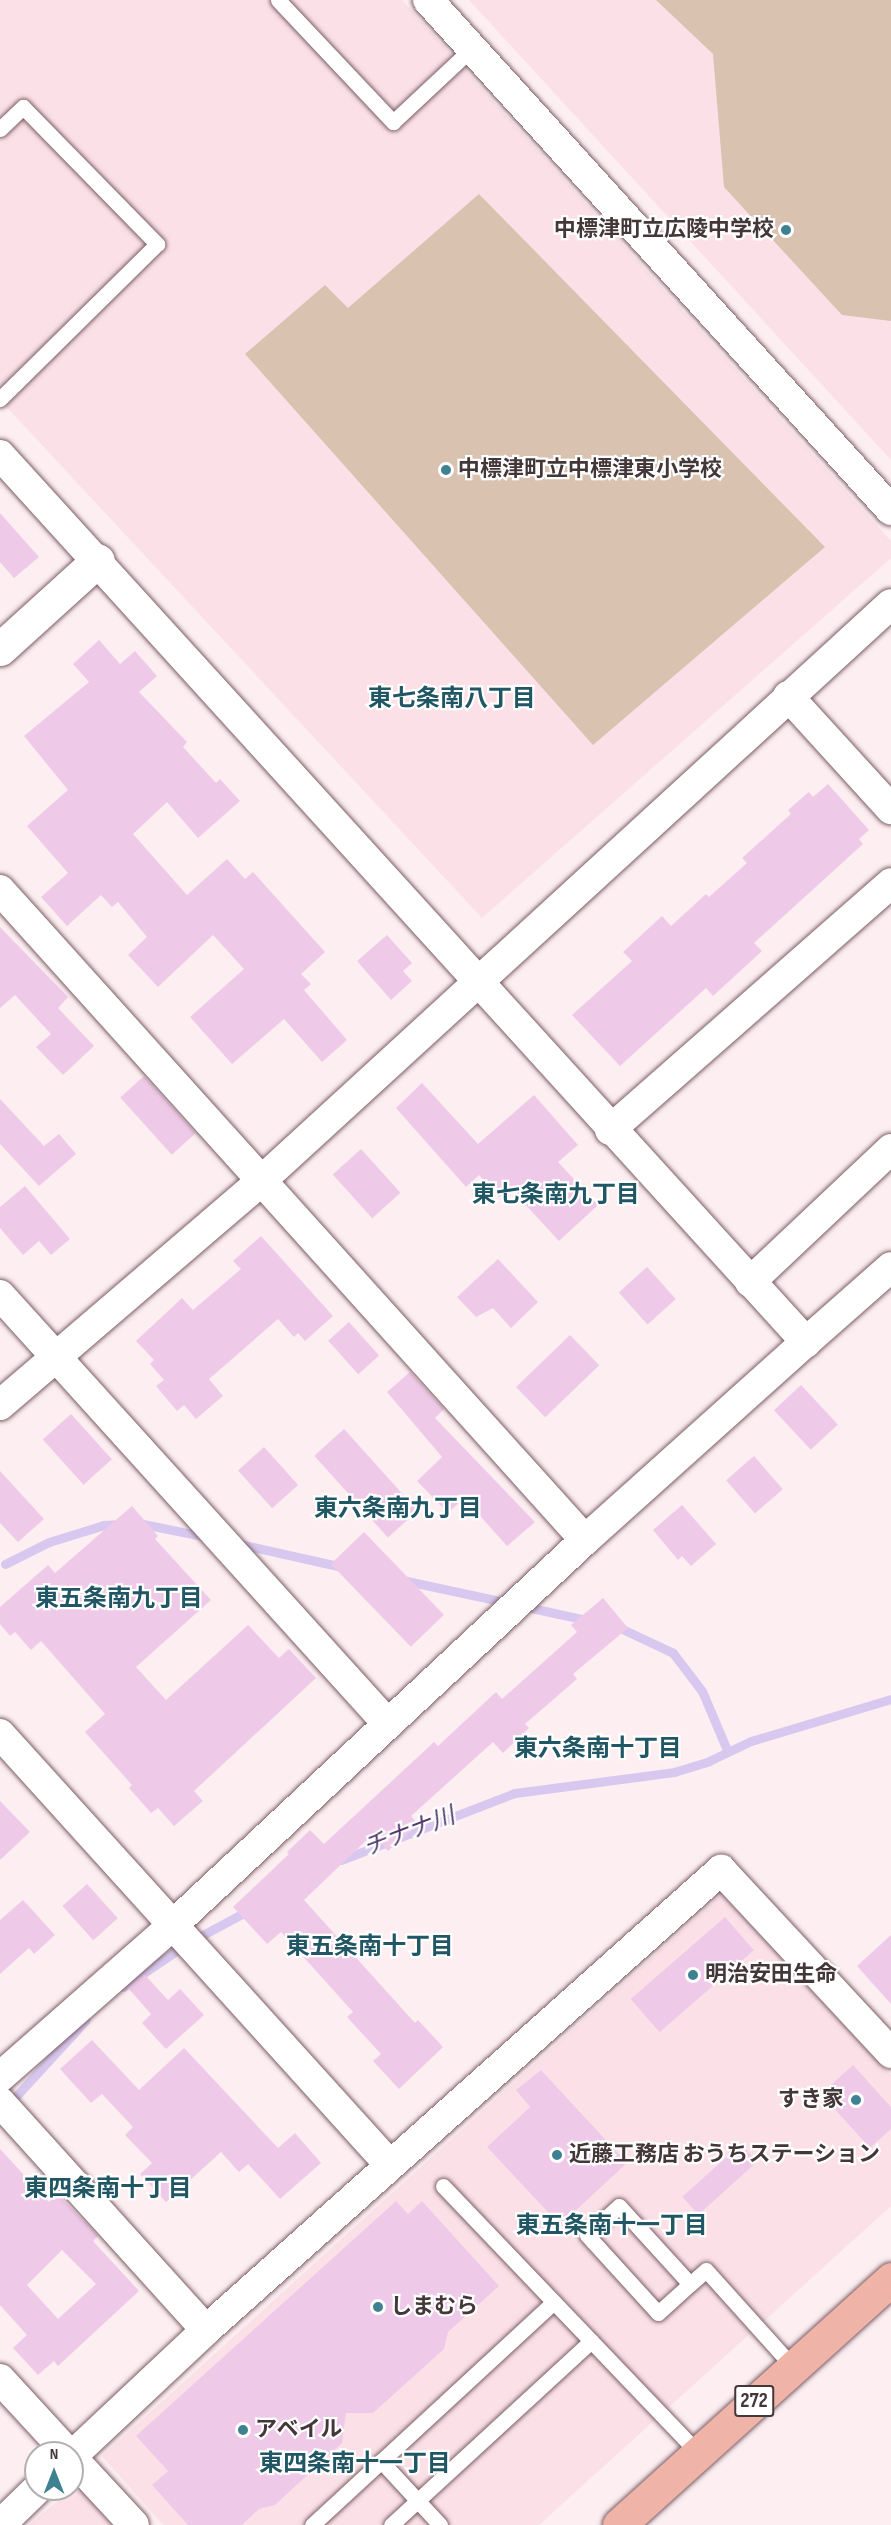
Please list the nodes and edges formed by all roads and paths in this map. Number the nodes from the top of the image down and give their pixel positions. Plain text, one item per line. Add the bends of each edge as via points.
1 (278, 0) edge
2 (428, 0) edge
3 (472, 48) junction
4 (0, 129) edge
5 (0, 399) edge
6 (0, 455) edge
7 (891, 510) edge
8 (98, 560) junction
9 (891, 604) edge
10 (0, 649) edge
11 (788, 696) junction
12 (891, 809) edge
13 (891, 883) edge
14 (0, 890) edge
15 (478, 982) junction
16 (610, 1130) junction
17 (891, 1149) edge
18 (261, 1181) junction
19 (891, 1267) edge
20 (750, 1282) junction
21 (0, 1295) edge
22 (806, 1342) junction
23 (54, 1355) junction
24 (0, 1405) edge
25 (585, 1540) junction
26 (387, 1724) junction
27 (0, 1734) edge
28 (172, 1925) junction
29 (891, 2053) edge
30 (0, 2077) edge
31 (0, 2102) edge
32 (390, 2165) junction
33 (442, 2186) dead end
34 (891, 2279) edge
35 (690, 2284) junction
36 (554, 2302) junction
37 (206, 2330) junction
38 (591, 2341) junction
39 (792, 2366) junction
40 (0, 2379) edge
41 (57, 2441) edge
42 (84, 2446) edge
43 (698, 2453) junction
44 (381, 2461) junction
45 (84, 2470) edge
46 (24, 2501) edge
47 (418, 2501) junction
48 (0, 2524) edge
49 (134, 2525) edge
50 (312, 2525) edge
51 (391, 2525) edge
52 (440, 2525) edge
53 (619, 2525) edge

1 - 3 lane via 393,123
2 - 3 street
3 - 7 street
4 - 5 lane via 23,107 157,244
6 - 8 street
8 - 10 street
8 - 15 street
9 - 11 street
11 - 12 street
11 - 15 street
13 - 16 street
14 - 18 street
15 - 16 street
15 - 18 street
16 - 20 street
17 - 20 street
18 - 23 street
18 - 25 street
19 - 22 street
20 - 22 street
21 - 23 street
22 - 25 street
23 - 24 street
23 - 26 street
25 - 26 street
26 - 28 street
27 - 28 street
28 - 30 street
28 - 32 street
29 - 32 street via 721,1869
31 - 37 street
32 - 37 street
33 - 36 lane
34 - 39 highway, 272
35 - 35 lane via 658,2313 587,2235 619,2206
35 - 39 lane via 706,2270
36 - 38 lane
36 - 44 lane
37 - 42 street
38 - 43 lane
38 - 47 lane
39 - 43 highway, 272
40 - 41 street
43 - 53 highway, 272
44 - 47 lane
44 - 50 lane
45 - 49 street
46 - 48 street
47 - 51 lane
47 - 52 lane

